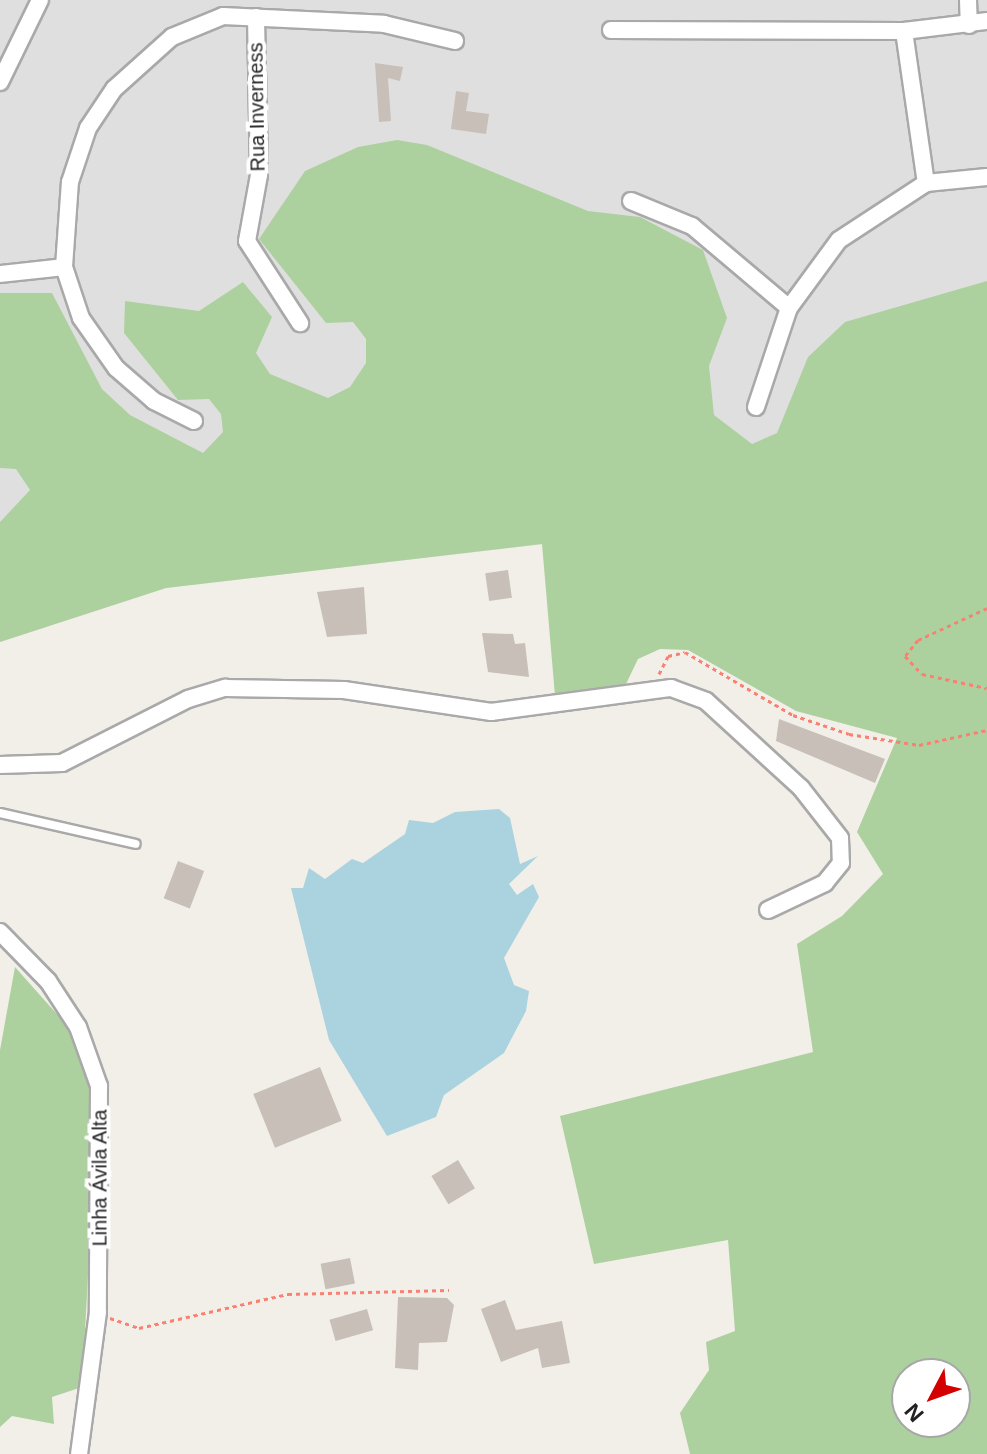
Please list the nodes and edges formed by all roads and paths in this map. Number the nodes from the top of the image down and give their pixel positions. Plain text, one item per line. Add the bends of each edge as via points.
1 (40, 0) edge
2 (968, 0) edge
3 (256, 17) junction
4 (987, 21) edge
5 (969, 25) junction
6 (611, 30) dead end
7 (904, 31) junction
8 (455, 41) dead end
9 (0, 82) edge
10 (987, 177) edge
11 (926, 183) junction
12 (631, 201) dead end
13 (64, 267) junction
14 (0, 274) edge
15 (789, 308) junction
16 (300, 323) dead end
17 (756, 407) dead end
18 (194, 421) dead end
19 (987, 608) edge
20 (652, 688) junction
21 (987, 688) edge
22 (987, 730) edge
23 (0, 765) edge
24 (0, 813) edge
25 (136, 844) dead end
26 (768, 910) dead end
27 (0, 932) edge
28 (449, 1290) dead end
29 (98, 1312) junction
30 (79, 1454) edge

1 - 9 street
2 - 5 street
3 - 8 street via 384,24
3 - 13 street via 201,20 141,60 114,89 88,128 70,182
3 - 16 street, Rua Inverness via 259,175 247,241
4 - 5 street
5 - 7 street
6 - 7 street
7 - 11 street
10 - 11 street
11 - 15 street via 862,219 813,269
12 - 15 street via 692,226
13 - 14 street
13 - 18 street via 81,318 116,368 154,401
15 - 17 street
19 - 21 path via 918,640 905,656 922,674
20 - 22 path via 668,656 685,652 793,715 849,734 919,745
20 - 23 street via 491,712 344,690 225,688 188,699 62,763
20 - 26 street via 706,701 801,788 840,838 841,863 825,883
24 - 25 lane
27 - 29 street, Linha Ávila Alta via 48,981 78,1027 99,1086
28 - 29 path via 288,1294 139,1328
29 - 30 street, Linha Ávila Alta

